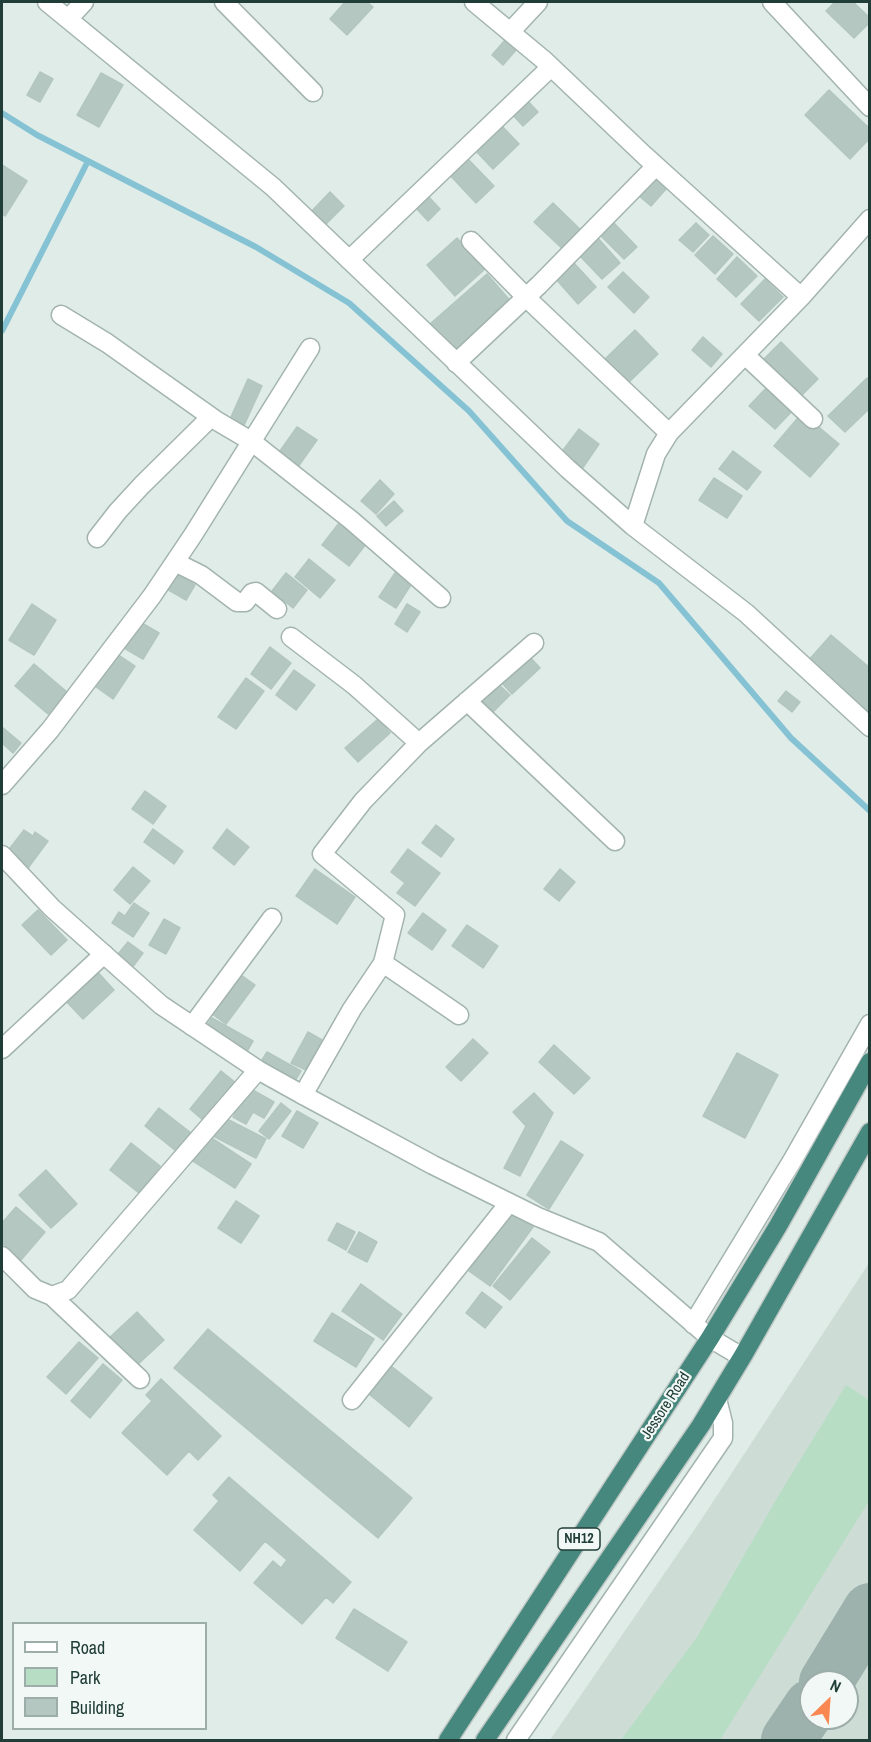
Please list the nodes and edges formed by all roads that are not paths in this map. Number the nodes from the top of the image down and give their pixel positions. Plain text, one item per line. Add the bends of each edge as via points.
1 (47, 2) edge
2 (84, 2) edge
3 (224, 2) edge
4 (474, 2) edge
5 (538, 2) edge
6 (782, 6) edge
7 (68, 19) junction
8 (510, 32) junction
9 (551, 67) junction
10 (313, 92) dead end
11 (870, 107) edge
12 (656, 166) junction
13 (870, 219) edge
14 (471, 241) dead end
15 (349, 260) junction
16 (801, 297) junction
17 (529, 301) junction
18 (61, 315) dead end
19 (310, 348) dead end
20 (745, 355) junction
21 (456, 363) junction
22 (211, 417) junction
23 (813, 420) dead end
24 (669, 433) junction
25 (251, 441) junction
26 (633, 526) junction
27 (97, 538) dead end
28 (175, 562) junction
29 (441, 597) dead end
30 (277, 609) dead end
31 (291, 637) dead end
32 (534, 643) dead end
33 (467, 700) junction
34 (870, 726) edge
35 (419, 743) junction
36 (2, 785) edge
37 (615, 842) dead end
38 (2, 855) edge
39 (272, 918) dead end
40 (104, 954) junction
41 (383, 963) junction
42 (459, 1015) dead end
43 (870, 1024) edge
44 (192, 1026) junction
45 (2, 1049) edge
46 (870, 1062) edge
47 (258, 1070) junction
48 (303, 1095) junction
49 (870, 1132) edge
50 (509, 1203) junction
51 (2, 1256) edge
52 (52, 1296) junction
53 (693, 1324) junction
54 (710, 1338) junction
55 (742, 1358) junction
56 (140, 1379) dead end
57 (717, 1399) junction
58 (352, 1400) dead end
59 (448, 1740) edge
60 (485, 1740) edge
61 (516, 1740) edge

1 - 7 street
2 - 7 street
3 - 10 street
4 - 8 street
5 - 8 street
6 - 11 street
7 - 15 street via 273,187
8 - 9 street
9 - 12 street
9 - 15 street
12 - 16 street
12 - 17 street
13 - 16 street
14 - 17 street
15 - 21 street
16 - 20 street
17 - 21 street
17 - 24 street
18 - 22 street
19 - 25 street
20 - 23 street
20 - 24 street
21 - 26 street
22 - 25 street
22 - 27 street via 142,485
24 - 26 street via 656,454
25 - 28 street
25 - 29 street
26 - 34 street via 746,613
28 - 30 street via 201,575 237,602 245,602 256,592
28 - 36 street via 57,721
31 - 35 street via 354,685
32 - 33 street
33 - 35 street
33 - 37 street
35 - 41 street via 363,801 322,854 395,915
38 - 40 street via 52,908
39 - 44 street
40 - 44 street via 161,1005
40 - 45 street
41 - 42 street
41 - 48 street
43 - 53 street
44 - 47 street
46 - 54 highway, Jessore Road / NH12
47 - 48 street
47 - 52 street via 68,1290
48 - 50 street
49 - 55 highway, NH12
50 - 53 street via 599,1242
50 - 58 street
51 - 52 street via 35,1288
52 - 56 street
53 - 54 street
54 - 55 street
54 - 59 highway, Jessore Road / NH12
55 - 57 highway, NH12
57 - 60 highway, NH12
57 - 61 street via 723,1438

